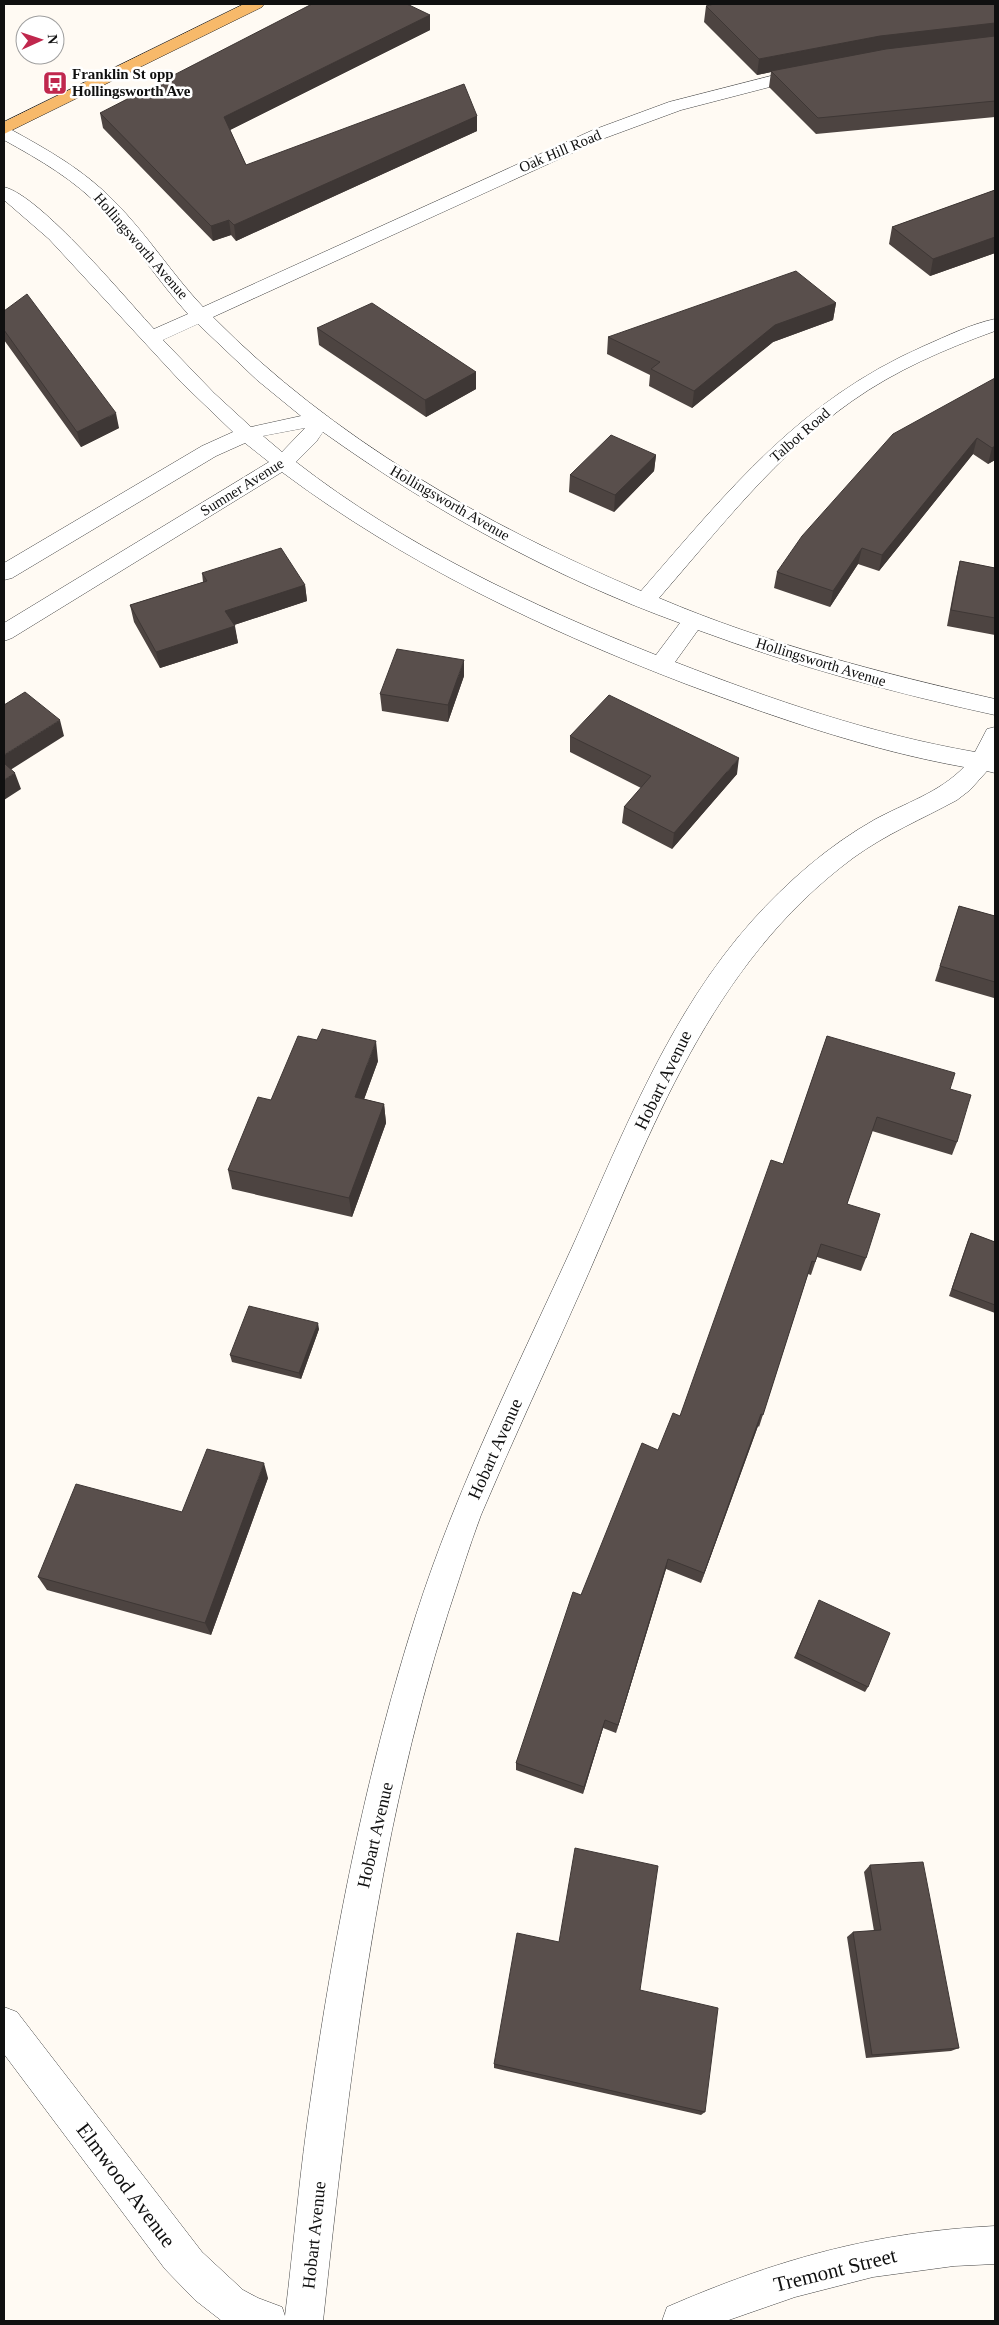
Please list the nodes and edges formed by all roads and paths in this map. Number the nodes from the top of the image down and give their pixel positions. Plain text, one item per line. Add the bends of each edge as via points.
1 (256, 4) edge
2 (826, 68) edge
3 (7, 125) edge
4 (4, 192) edge
5 (201, 315) junction
6 (995, 325) edge
7 (151, 338) junction
8 (320, 420) junction
9 (247, 434) junction
10 (284, 462) junction
11 (4, 572) edge
12 (645, 600) junction
13 (694, 620) junction
14 (4, 633) edge
15 (661, 665) junction
16 (995, 707) edge
17 (995, 735) edge
18 (989, 763) edge
19 (4, 2025) edge
20 (995, 2245) edge
21 (268, 2321) edge
22 (304, 2321) edge
23 (680, 2321) edge

1 - 3 main road
2 - 5 street, Oak Hill Road via 701,98 599,134
3 - 5 street, Hollingsworth Avenue via 96,192
4 - 7 street via 64,243
5 - 7 street, Oak Hill Road
5 - 8 street, Hollingsworth Avenue via 277,387
6 - 12 street, Talbot Road via 917,356 843,398 765,466
7 - 9 street via 201,392
8 - 9 street
8 - 10 street, Sumner Avenue via 309,437
8 - 12 street, Hollingsworth Avenue via 421,488 487,526 555,561
9 - 10 street
9 - 11 street via 191,461
10 - 14 street, Sumner Avenue
10 - 15 street via 365,520 426,558 524,608
12 - 13 street, Hollingsworth Avenue
13 - 15 street
13 - 16 street, Hollingsworth Avenue via 826,666
15 - 18 street via 825,724 900,745
17 - 18 street, Hobart Avenue
18 - 22 street, Hobart Avenue via 954,791 876,831 811,878 758,930 711,991 652,1100 465,1517 413,1680 360,1899 329,2097
19 - 21 street, Elmwood Avenue via 203,2282 232,2307
20 - 23 street, Tremont Street via 899,2253 835,2265 774,2283

